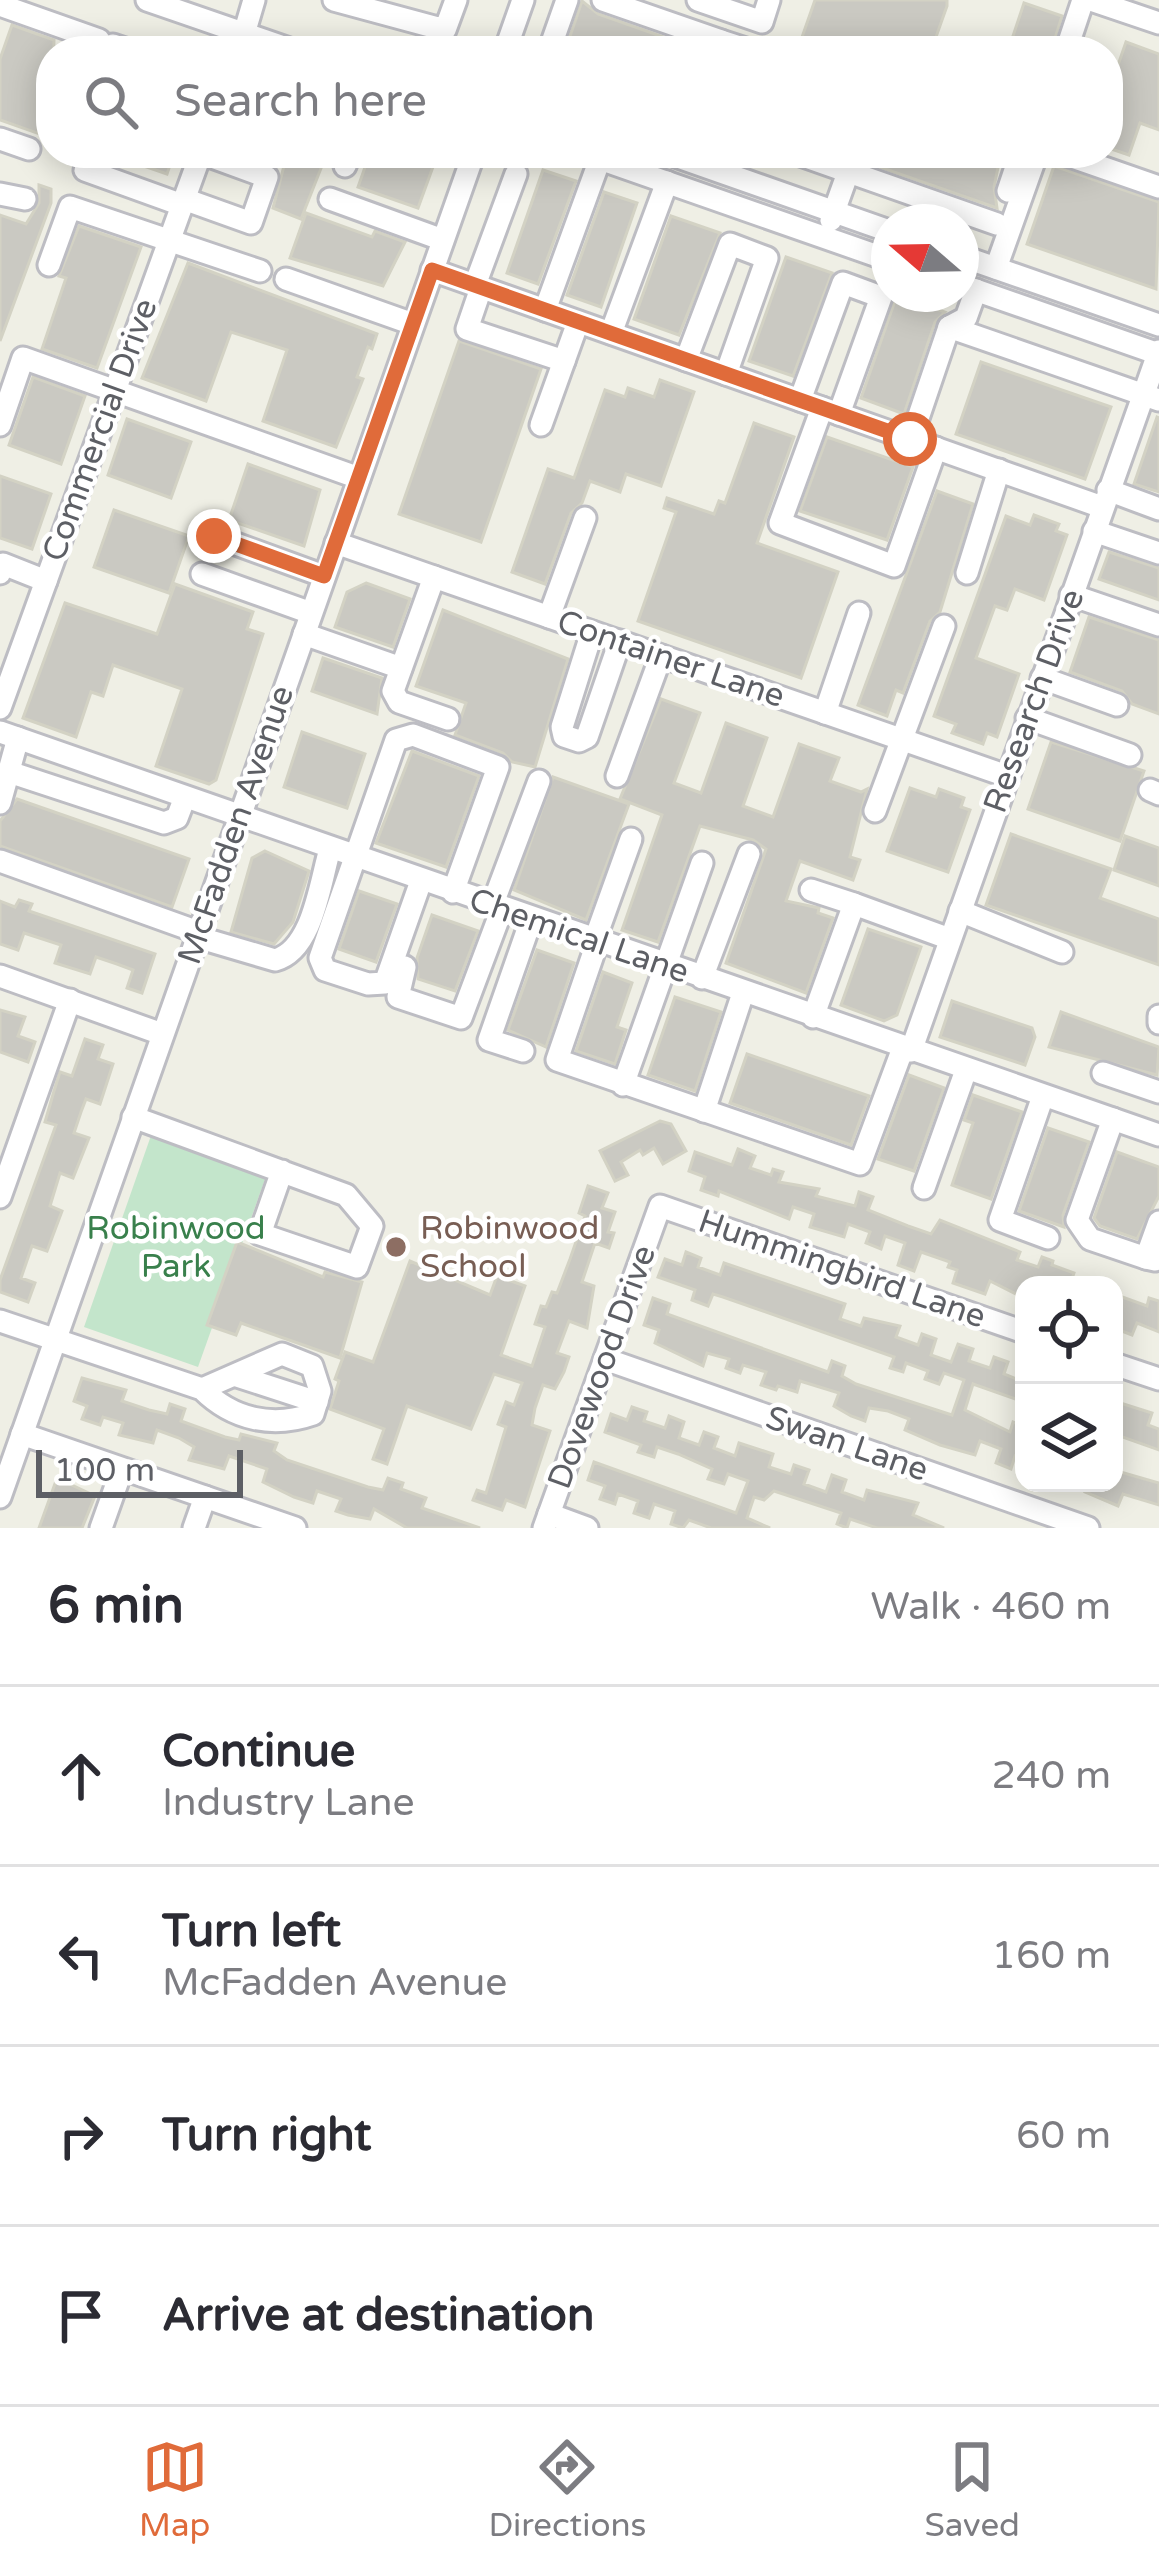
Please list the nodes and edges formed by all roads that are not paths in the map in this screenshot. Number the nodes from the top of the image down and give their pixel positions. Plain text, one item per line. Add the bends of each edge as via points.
1 (147, 0) edge
2 (254, 0) edge
3 (334, 0) edge
4 (456, 0) edge
5 (523, 0) edge
6 (567, 0) edge
7 (603, 0) edge
8 (698, 0) edge
9 (769, 0) edge
10 (1087, 0) edge
11 (0, 3) edge
12 (1159, 23) edge
13 (90, 36) edge
14 (225, 36) edge
15 (244, 36) edge
16 (510, 36) edge
17 (554, 36) edge
18 (694, 36) edge
19 (1072, 36) edge
20 (0, 139) edge
21 (29, 149) dead end
22 (195, 168) edge
23 (242, 168) edge
24 (469, 168) edge
25 (587, 168) edge
26 (626, 168) edge
27 (714, 168) edge
28 (850, 168) edge
29 (866, 168) edge
30 (1016, 168) edge
31 (1031, 168) edge
32 (1104, 168) edge
33 (85, 170) dead end
34 (516, 174) dead end
35 (667, 182) junction
36 (1159, 187) edge
37 (0, 194) edge
38 (25, 199) dead end
39 (330, 199) dead end
40 (183, 202) junction
41 (834, 212) junction
42 (759, 214) junction
43 (997, 224) junction
44 (871, 225) edge
45 (825, 238) junction
46 (443, 239) junction
47 (169, 240) junction
48 (747, 250) junction
49 (871, 253) edge
50 (979, 262) edge
51 (49, 265) dead end
52 (990, 266) junction
53 (432, 270) junction
54 (260, 271) dead end
55 (871, 275) edge
56 (286, 279) dead end
57 (478, 286) junction
58 (862, 290) junction
59 (979, 291) edge
60 (545, 310) junction
61 (967, 312) edge
62 (578, 322) junction
63 (413, 324) junction
64 (1159, 325) edge
65 (950, 327) junction
66 (611, 333) junction
67 (1159, 353) edge
68 (686, 360) junction
69 (564, 361) junction
70 (726, 374) junction
71 (115, 389) junction
72 (1151, 398) edge
73 (821, 407) junction
74 (0, 425) edge
75 (541, 425) dead end
76 (910, 439) junction
77 (936, 448) junction
78 (999, 470) junction
79 (359, 478) junction
80 (1106, 498) junction
81 (1159, 509) edge
82 (585, 518) dead end
83 (1094, 531) junction
84 (214, 536) dead end
85 (336, 543) junction
86 (1159, 553) edge
87 (280, 560) junction
88 (0, 573) edge
89 (967, 573) dead end
90 (202, 574) dead end
91 (324, 576) junction
92 (434, 577) junction
93 (46, 581) junction
94 (1071, 595) junction
95 (267, 598) junction
96 (859, 613) dead end
97 (550, 617) junction
98 (307, 624) junction
99 (1159, 625) edge
100 (944, 626) dead end
101 (592, 632) junction
102 (620, 641) junction
103 (10, 651) edge
104 (661, 656) junction
105 (401, 668) junction
106 (1042, 678) junction
107 (1118, 705) dead end
108 (0, 708) edge
109 (825, 713) junction
110 (1028, 718) junction
111 (448, 719) dead end
112 (9, 735) edge
113 (900, 739) junction
114 (1130, 755) dead end
115 (9, 772) junction
116 (617, 776) dead end
117 (1007, 776) junction
118 (538, 781) dead end
119 (185, 797) junction
120 (0, 803) edge
121 (875, 811) dead end
122 (239, 817) junction
123 (631, 839) dead end
124 (330, 849) junction
125 (749, 854) dead end
126 (355, 857) junction
127 (0, 862) edge
128 (702, 863) dead end
129 (436, 886) junction
130 (811, 890) dead end
131 (854, 904) junction
132 (497, 908) junction
133 (960, 911) junction
134 (531, 920) junction
135 (198, 934) junction
136 (950, 939) junction
137 (596, 943) junction
138 (1062, 952) dead end
139 (665, 965) junction
140 (0, 976) edge
141 (702, 978) junction
142 (743, 993) junction
143 (70, 1000) junction
144 (813, 1017) junction
145 (162, 1034) junction
146 (906, 1050) junction
147 (523, 1051) dead end
148 (966, 1070) junction
149 (1103, 1073) dead end
150 (623, 1085) junction
151 (1159, 1092) edge
152 (1043, 1096) junction
153 (704, 1111) junction
154 (133, 1117) junction
155 (1113, 1120) junction
156 (1159, 1135) edge
157 (282, 1171) junction
158 (924, 1188) dead end
159 (0, 1197) edge
160 (661, 1206) joint
161 (1159, 1222) edge
162 (1048, 1238) dead end
163 (1152, 1260) edge
164 (0, 1322) edge
165 (1015, 1329) edge
166 (55, 1340) junction
167 (605, 1359) junction
168 (1123, 1367) edge
169 (237, 1376) junction
170 (1159, 1379) edge
171 (202, 1389) junction
172 (317, 1402) junction
173 (22, 1434) junction
174 (122, 1468) junction
175 (0, 1497) edge
176 (205, 1497) junction
177 (546, 1521) edge
178 (101, 1528) edge
179 (194, 1528) edge
180 (295, 1528) edge
181 (587, 1528) edge
182 (1088, 1528) edge

1 - 14 street
2 - 15 street
3 - 4 street via 445,30
5 - 16 street
6 - 17 street
7 - 18 street
8 - 9 street via 762,22
10 - 12 street
10 - 19 street
11 - 13 street
20 - 21 street
22 - 40 street, Commercial Drive
23 - 40 street via 267,177 251,223
24 - 46 street, McFadden Avenue
25 - 60 street
26 - 35 street
27 - 41 street
28 - 41 street
29 - 43 street
30 - 43 street
31 - 52 street
32 - 36 street
33 - 40 street
34 - 57 street
35 - 42 street
35 - 66 street
37 - 38 street
39 - 46 street
40 - 47 street, Commercial Drive
41 - 44 street
41 - 45 street
42 - 45 street
42 - 48 street
43 - 52 street
45 - 49 street
46 - 53 street, McFadden Avenue
47 - 51 street via 70,207
47 - 54 street
47 - 71 street, Commercial Drive
48 - 68 street via 730,244
48 - 70 street via 767,258
50 - 52 street
52 - 64 street
53 - 57 street
53 - 63 street, McFadden Avenue
55 - 58 street
56 - 63 street
57 - 60 street
57 - 69 street via 467,329
58 - 73 street via 881,297
58 - 73 street via 842,283
59 - 67 street
60 - 62 street
61 - 65 street
62 - 66 street
62 - 69 street
63 - 79 street, McFadden Avenue
65 - 72 street
65 - 76 street
66 - 68 street
67 - 72 street, Research Drive
68 - 70 street
69 - 75 street
70 - 73 street
71 - 74 street via 23,358
71 - 79 street
71 - 93 street, Commercial Drive
72 - 80 street, Research Drive
73 - 76 street
73 - 77 street via 780,524 839,547 894,566
76 - 77 street
77 - 78 street
78 - 80 street
78 - 89 street
79 - 85 street, McFadden Avenue
80 - 81 street
80 - 83 street, Research Drive
82 - 97 street
83 - 86 street
83 - 94 street, Research Drive
84 - 87 street
85 - 91 street, McFadden Avenue
85 - 92 street, Container Lane
87 - 91 street
87 - 95 street
88 - 93 street via 3,564
90 - 95 street
91 - 98 street, McFadden Avenue
92 - 97 street, Container Lane
92 - 105 street
93 - 103 street, Commercial Drive
94 - 99 street
94 - 106 street, Research Drive
95 - 98 street
96 - 109 street
97 - 101 street, Container Lane
98 - 105 street
98 - 122 street, McFadden Avenue
100 - 113 street
101 - 102 street, Container Lane
101 - 102 street via 563,736 587,737
102 - 104 street, Container Lane
103 - 108 street, Commercial Drive
104 - 109 street, Container Lane
104 - 116 street
105 - 111 street via 392,691 399,702
106 - 107 street
106 - 110 street, Research Drive
109 - 113 street, Container Lane
110 - 114 street
110 - 117 street, Research Drive
112 - 115 street
112 - 119 street, Chemical Lane
113 - 117 street, Container Lane
113 - 121 street
115 - 119 street via 164,824 177,818
115 - 120 street
117 - 133 street, Research Drive
118 - 132 street
119 - 122 street, Chemical Lane
122 - 124 street, Chemical Lane
122 - 135 street, McFadden Avenue
123 - 137 street
124 - 126 street, Chemical Lane
124 - 135 street via 302,939 288,957 275,960
125 - 141 street
126 - 129 street, Chemical Lane
126 - 129 street via 320,958 325,970 385,983
126 - 129 street via 396,740 412,735 498,767
127 - 135 street
128 - 139 street
129 - 132 street, Chemical Lane
129 - 132 street via 398,997 464,1016
130 - 131 street
131 - 136 street
131 - 144 street
132 - 134 street, Chemical Lane
133 - 136 street, Research Drive
133 - 138 street
134 - 137 street, Chemical Lane
134 - 147 street via 489,1040
135 - 145 street, McFadden Avenue
136 - 146 street, Research Drive
137 - 139 street, Chemical Lane
137 - 150 street via 556,1060
139 - 141 street, Chemical Lane
139 - 150 street
140 - 143 street
141 - 142 street, Chemical Lane
142 - 144 street, Chemical Lane
142 - 153 street
143 - 145 street
143 - 159 street
144 - 146 street, Chemical Lane
145 - 154 street, McFadden Avenue
146 - 148 street, Chemical Lane
146 - 153 street, Research Drive via 860,1165
148 - 152 street, Chemical Lane
148 - 158 street
149 - 151 street
150 - 153 street
152 - 155 street, Chemical Lane
152 - 162 street via 1000,1220
154 - 157 street
154 - 166 street, McFadden Avenue
155 - 156 street, Chemical Lane
155 - 163 street via 1077,1220 1090,1239
157 - 157 street via 346,1195 372,1226 357,1267 260,1234
160 - 165 street, Hummingbird Lane
160 - 167 street, Dovewood Drive
161 - 163 street
164 - 166 street
166 - 171 street
166 - 173 street, McFadden Avenue
167 - 177 street, Dovewood Drive
167 - 182 street, Swan Lane
168 - 170 street
169 - 171 street
169 - 172 street
169 - 172 street via 282,1354 312,1366
171 - 172 street via 218,1406 278,1426 313,1414
173 - 174 street
173 - 175 street, McFadden Avenue
174 - 176 street
174 - 178 street
176 - 179 street
176 - 180 street
177 - 181 street

